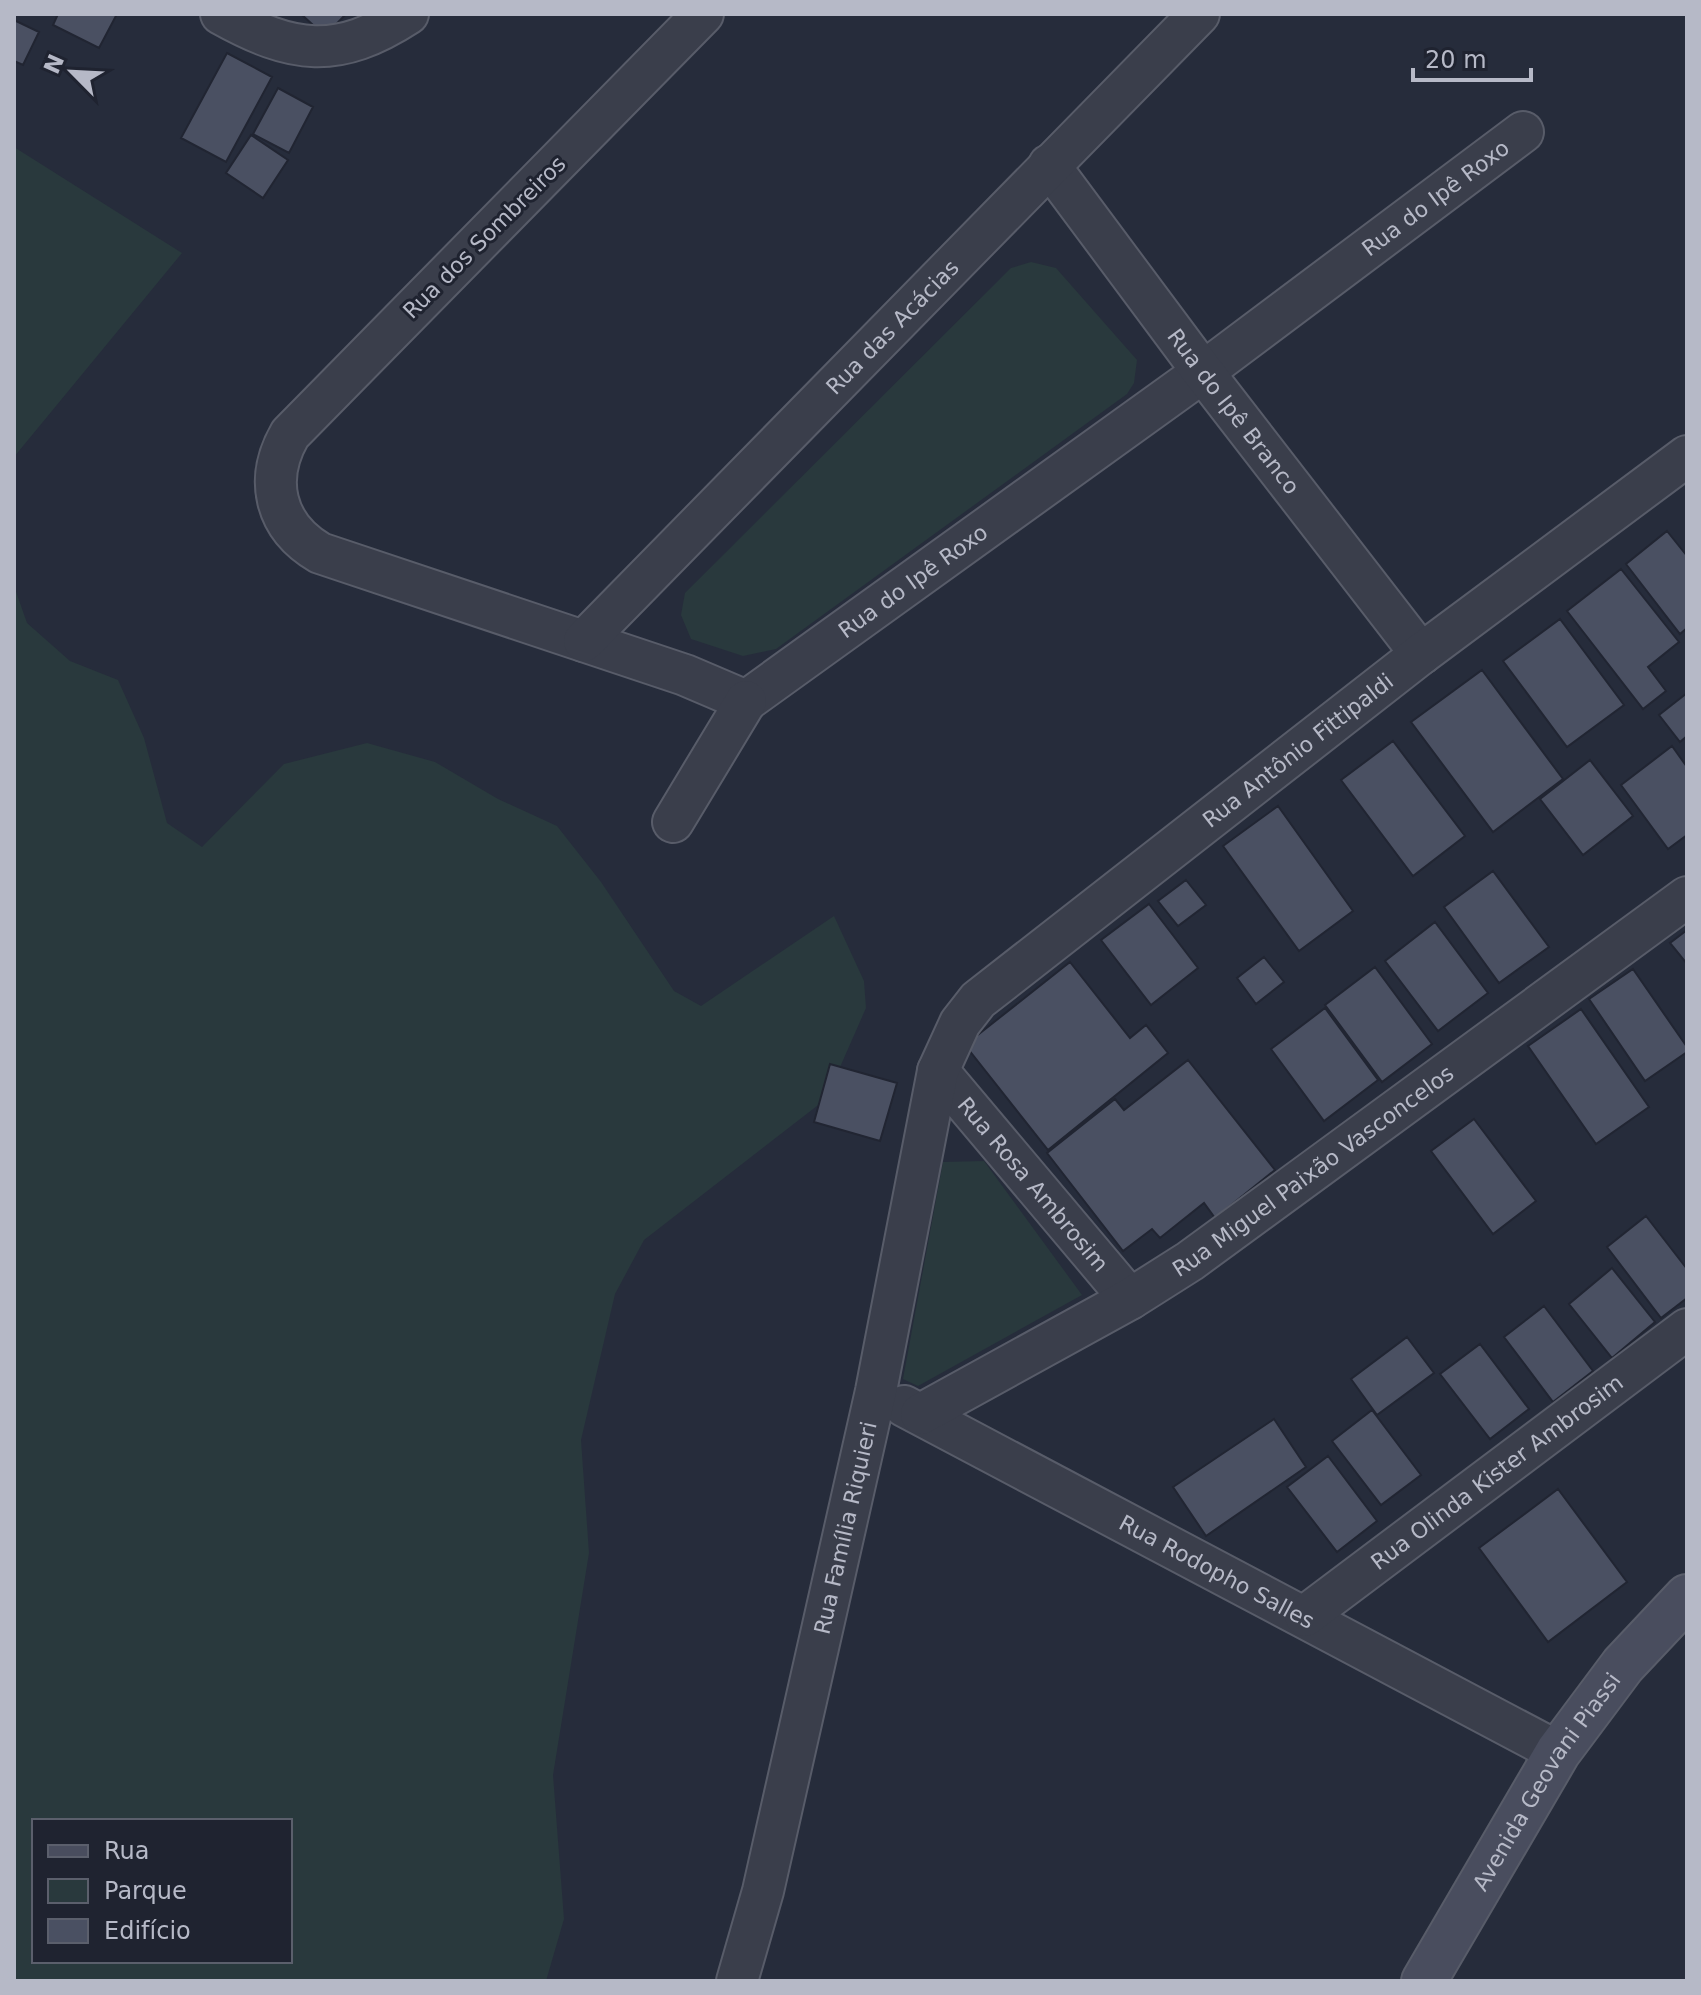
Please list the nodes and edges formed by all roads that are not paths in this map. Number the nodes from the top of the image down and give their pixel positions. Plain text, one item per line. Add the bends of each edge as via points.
1 (221, 14) edge
2 (408, 14) edge
3 (703, 14) edge
4 (1199, 14) edge
5 (1523, 132) dead end
6 (1049, 165) junction
7 (1203, 372) junction
8 (1687, 456) edge
9 (584, 641) junction
10 (1421, 654) junction
11 (746, 701) junction
12 (673, 822) dead end
13 (1687, 897) edge
14 (938, 1071) junction
15 (1130, 1299) junction
16 (1687, 1329) edge
17 (876, 1391) junction
18 (921, 1414) junction
19 (1687, 1597) edge
20 (1305, 1616) junction
21 (1558, 1752) junction
22 (737, 1981) edge
23 (1424, 1981) edge

1 - 2 street via 286,44 318,49 367,37
3 - 9 street, Rua dos Sombreiros via 290,434 276,468 274,485 284,519 320,553
4 - 6 street, Rua das Acácias
5 - 7 street, Rua do Ipê Roxo
6 - 7 street, Rua do Ipê Branco
6 - 9 street, Rua das Acácias
7 - 10 street, Rua do Ipê Branco
7 - 11 street, Rua do Ipê Roxo
8 - 10 street, Rua Antônio Fittipaldi
9 - 11 street
10 - 14 street, Rua Antônio Fittipaldi via 978,1000 960,1023
11 - 12 street
13 - 15 street, Rua Miguel Paixão Vasconcelos via 1190,1261
14 - 15 street, Rua Rosa Ambrosim
14 - 17 street, Rua Família Riquieri
15 - 18 street, Rua Miguel Paixão Vasconcelos
16 - 20 street, Rua Olinda Kister Ambrosim
17 - 18 street, Rua Rodopho Salles
17 - 22 street, Rua Família Riquieri via 763,1891
18 - 20 street, Rua Rodopho Salles
19 - 21 main road, Avenida Geovani Piassi via 1623,1665
20 - 21 street, Rua Rodopho Salles
21 - 23 main road, Avenida Geovani Piassi

